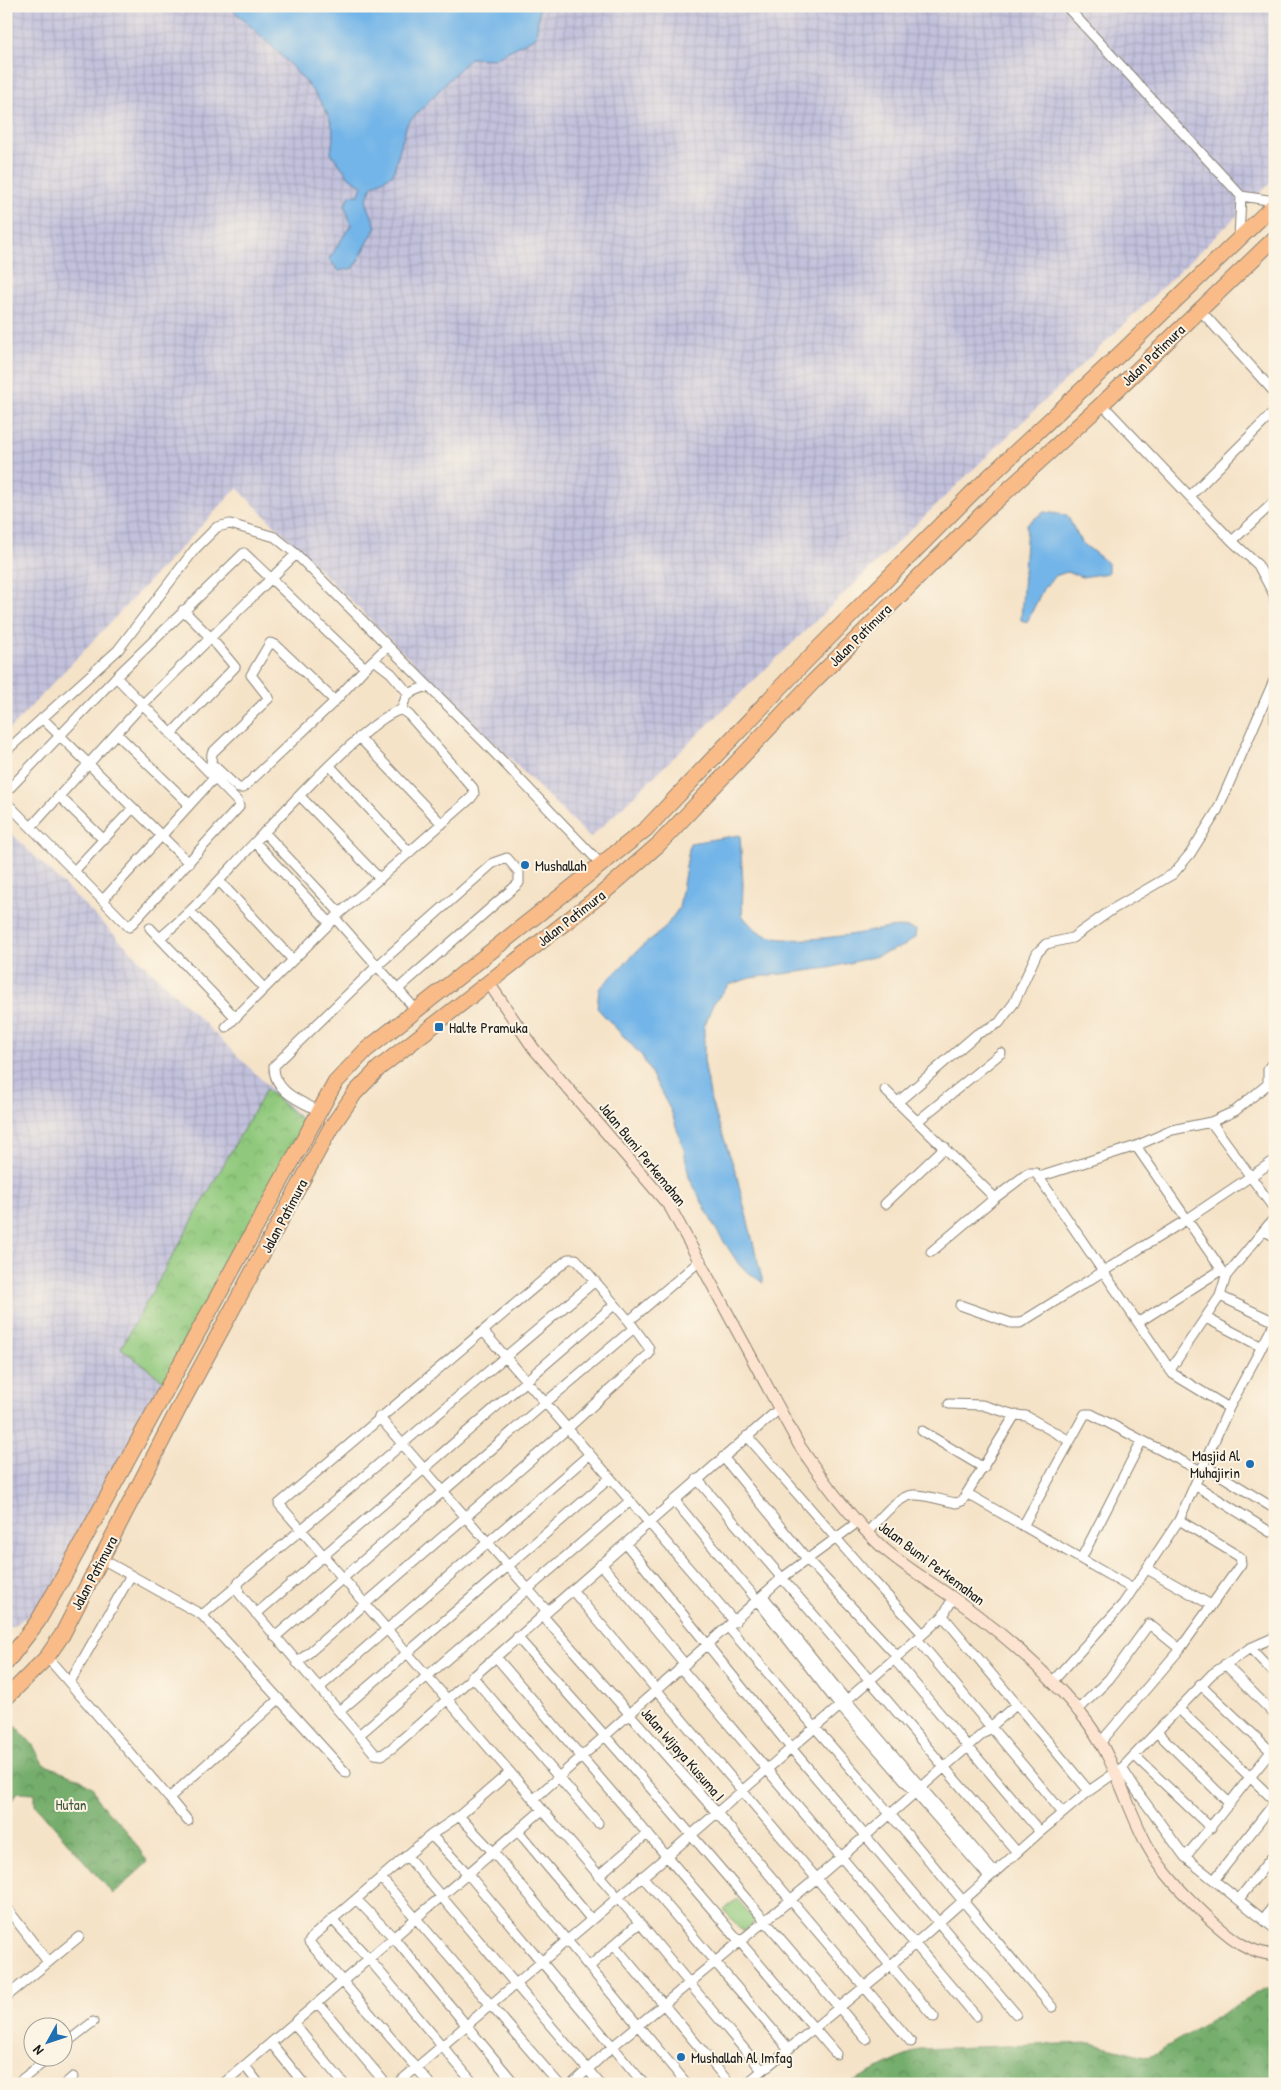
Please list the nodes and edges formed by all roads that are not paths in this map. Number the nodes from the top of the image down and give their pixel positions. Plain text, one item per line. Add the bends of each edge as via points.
1 (1066, 6) edge
2 (1241, 196) junction
3 (1275, 202) edge
4 (1239, 238) junction
5 (1275, 238) edge
6 (1184, 292) junction
7 (1200, 310) junction
8 (1275, 393) edge
9 (1102, 404) junction
10 (1275, 411) edge
11 (1190, 496) junction
12 (1275, 500) edge
13 (1232, 541) junction
14 (296, 554) junction
15 (272, 578) junction
16 (1274, 598) edge
17 (183, 610) junction
18 (211, 638) junction
19 (388, 646) junction
20 (374, 660) junction
21 (364, 668) junction
22 (116, 677) junction
23 (1275, 678) edge
24 (427, 686) junction
25 (409, 694) junction
26 (335, 701) junction
27 (142, 706) junction
28 (402, 710) junction
29 (1275, 714) edge
30 (42, 718) junction
31 (1275, 722) edge
32 (117, 734) junction
33 (171, 734) junction
34 (59, 736) junction
35 (359, 736) junction
36 (6, 751) edge
37 (88, 764) junction
38 (330, 766) junction
39 (214, 778) junction
40 (6, 792) edge
41 (59, 796) junction
42 (300, 796) junction
43 (6, 802) edge
44 (188, 804) junction
45 (133, 808) junction
46 (442, 824) junction
47 (32, 826) junction
48 (264, 832) junction
49 (161, 835) junction
50 (103, 839) junction
51 (254, 842) junction
52 (410, 853) junction
53 (189, 863) junction
54 (601, 864) junction
55 (75, 870) junction
56 (380, 879) junction
57 (219, 881) junction
58 (103, 900) junction
59 (190, 911) junction
60 (335, 918) junction
61 (150, 928) dead end
62 (160, 938) junction
63 (293, 960) junction
64 (377, 966) junction
65 (488, 982) junction
66 (264, 988) junction
67 (398, 988) junction
68 (416, 1010) junction
69 (235, 1017) junction
70 (226, 1027) dead end
71 (1001, 1053) dead end
72 (1275, 1059) edge
73 (1272, 1087) edge
74 (886, 1090) dead end
75 (898, 1102) junction
76 (319, 1111) junction
77 (919, 1120) junction
78 (1211, 1122) junction
79 (1136, 1146) junction
80 (945, 1147) junction
81 (1275, 1160) edge
82 (1252, 1176) junction
83 (1040, 1177) junction
84 (995, 1198) junction
85 (885, 1204) dead end
86 (1275, 1210) edge
87 (1275, 1216) edge
88 (1186, 1220) junction
89 (1264, 1231) junction
90 (1275, 1237) edge
91 (931, 1252) dead end
92 (243, 1253) junction
93 (701, 1260) junction
94 (260, 1262) junction
95 (1105, 1272) junction
96 (1224, 1273) junction
97 (595, 1281) junction
98 (1220, 1296) junction
99 (614, 1305) junction
100 (960, 1306) dead end
101 (1206, 1318) junction
102 (1139, 1322) junction
103 (1275, 1322) edge
104 (632, 1325) junction
105 (484, 1332) junction
106 (1262, 1347) junction
107 (505, 1357) junction
108 (1170, 1370) junction
109 (526, 1381) junction
110 (545, 1403) junction
111 (949, 1404) dead end
112 (1229, 1408) junction
113 (780, 1409) junction
114 (1015, 1415) junction
115 (379, 1417) junction
116 (567, 1428) junction
117 (922, 1431) dead end
118 (747, 1436) junction
119 (1070, 1441) junction
120 (1141, 1442) junction
121 (404, 1445) junction
122 (589, 1454) junction
123 (723, 1457) junction
124 (984, 1468) junction
125 (1203, 1468) junction
126 (424, 1469) junction
127 (610, 1478) junction
128 (698, 1479) junction
129 (1195, 1485) junction
130 (444, 1492) junction
131 (968, 1494) junction
132 (674, 1500) junction
133 (630, 1501) junction
134 (1275, 1509) edge
135 (466, 1517) junction
136 (1179, 1520) junction
137 (858, 1522) junction
138 (649, 1523) junction
139 (1023, 1526) junction
140 (300, 1530) junction
141 (1270, 1532) dead end
142 (867, 1533) junction
143 (836, 1538) junction
144 (487, 1542) junction
145 (626, 1544) junction
146 (323, 1556) junction
147 (102, 1559) junction
148 (807, 1559) junction
149 (1081, 1559) junction
150 (601, 1564) junction
151 (508, 1566) junction
152 (1147, 1569) junction
153 (131, 1575) junction
154 (782, 1578) junction
155 (343, 1579) junction
156 (237, 1586) junction
157 (528, 1589) junction
158 (572, 1590) junction
159 (1133, 1590) junction
160 (954, 1598) junction
161 (761, 1599) junction
162 (365, 1604) junction
163 (1211, 1605) junction
164 (544, 1613) junction
165 (256, 1614) junction
166 (202, 1615) junction
167 (943, 1616) junction
168 (732, 1625) junction
169 (386, 1630) junction
170 (920, 1636) junction
171 (1275, 1636) edge
172 (275, 1637) junction
173 (516, 1637) junction
174 (709, 1645) junction
175 (1250, 1648) junction
176 (1180, 1650) junction
177 (407, 1653) junction
178 (47, 1657) junction
179 (496, 1657) junction
180 (896, 1658) junction
181 (7, 1661) edge
182 (297, 1663) junction
183 (1225, 1664) junction
184 (682, 1665) junction
185 (1275, 1674) edge
186 (427, 1676) junction
187 (472, 1676) junction
188 (871, 1679) junction
189 (70, 1682) junction
190 (1052, 1682) junction
191 (1200, 1684) junction
192 (319, 1688) junction
193 (655, 1690) junction
194 (6, 1698) edge
195 (446, 1699) junction
196 (279, 1700) junction
197 (843, 1702) junction
198 (1017, 1704) junction
199 (1179, 1709) junction
200 (340, 1711) junction
201 (1077, 1711) junction
202 (629, 1713) junction
203 (1275, 1715) edge
204 (815, 1726) junction
205 (991, 1726) junction
206 (1158, 1733) junction
207 (359, 1735) junction
208 (605, 1735) junction
209 (1100, 1743) junction
210 (967, 1746) junction
211 (791, 1748) junction
212 (1274, 1751) edge
213 (581, 1756) junction
214 (1135, 1756) junction
215 (944, 1766) junction
216 (767, 1770) junction
217 (1119, 1771) junction
218 (510, 1772) junction
219 (346, 1773) dead end
220 (1249, 1776) junction
221 (558, 1777) junction
222 (917, 1790) junction
223 (742, 1791) junction
224 (1089, 1791) junction
225 (169, 1798) junction
226 (533, 1800) junction
227 (1275, 1802) edge
228 (1230, 1804) junction
229 (542, 1810) junction
230 (717, 1813) junction
231 (1064, 1813) junction
232 (890, 1814) junction
233 (459, 1816) junction
234 (188, 1821) dead end
235 (598, 1823) dead end
236 (1211, 1828) junction
237 (518, 1831) junction
238 (1040, 1832) junction
239 (648, 1833) junction
240 (692, 1834) junction
241 (431, 1835) junction
242 (866, 1836) junction
243 (493, 1852) junction
244 (1017, 1852) junction
245 (1275, 1852) edge
246 (407, 1856) junction
247 (667, 1856) junction
248 (842, 1857) junction
249 (1185, 1857) junction
250 (468, 1874) junction
251 (991, 1874) junction
252 (598, 1876) junction
253 (642, 1876) junction
254 (381, 1878) junction
255 (817, 1878) junction
256 (1215, 1879) junction
257 (442, 1896) junction
258 (617, 1897) junction
259 (356, 1899) junction
260 (1239, 1899) junction
261 (790, 1900) junction
262 (963, 1901) junction
263 (1275, 1904) edge
264 (6, 1907) edge
265 (418, 1917) junction
266 (1264, 1918) junction
267 (332, 1919) junction
268 (591, 1919) junction
269 (764, 1922) junction
270 (940, 1922) junction
271 (639, 1923) junction
272 (1275, 1929) edge
273 (80, 1937) dead end
274 (394, 1938) junction
275 (567, 1940) junction
276 (741, 1941) junction
277 (915, 1944) junction
278 (614, 1946) junction
279 (1275, 1955) edge
280 (369, 1959) junction
281 (542, 1960) junction
282 (48, 1962) junction
283 (716, 1963) junction
284 (891, 1965) junction
285 (590, 1966) junction
286 (342, 1982) junction
287 (516, 1982) junction
288 (689, 1984) junction
289 (865, 1987) junction
290 (6, 1997) edge
291 (318, 2003) junction
292 (491, 2004) junction
293 (664, 2006) junction
294 (1052, 2007) dead end
295 (840, 2008) junction
296 (1016, 2014) dead end
297 (976, 2016) dead end
298 (934, 2017) dead end
299 (93, 2022) dead end
300 (294, 2024) junction
301 (467, 2024) junction
302 (638, 2025) junction
303 (815, 2029) junction
304 (72, 2038) edge
305 (866, 2039) dead end
306 (912, 2042) dead end
307 (271, 2043) junction
308 (443, 2046) junction
309 (612, 2046) junction
310 (789, 2049) junction
311 (836, 2054) dead end
312 (244, 2066) junction
313 (417, 2067) junction
314 (36, 2068) edge
315 (587, 2069) junction
316 (762, 2070) junction
317 (73, 2077) dead end
318 (16, 2084) edge
319 (65, 2084) edge
320 (224, 2084) edge
321 (260, 2084) edge
322 (304, 2084) edge
323 (344, 2084) edge
324 (386, 2084) edge
325 (398, 2084) edge
326 (430, 2084) edge
327 (474, 2084) edge
328 (515, 2084) edge
329 (559, 2084) edge
330 (572, 2084) edge
331 (600, 2084) edge
332 (644, 2084) edge
333 (687, 2084) edge
334 (730, 2084) edge
335 (746, 2084) edge

1 - 2 street
2 - 3 street
2 - 4 street
3 - 4 highway, Jalan Patimura
4 - 6 highway, Jalan Patimura
5 - 7 highway, Jalan Patimura
6 - 7 highway
6 - 54 highway, Jalan Patimura via 972,494 799,668 646,829
7 - 8 street
7 - 9 highway, Jalan Patimura
9 - 11 street
9 - 65 highway, Jalan Patimura via 986,510 827,668 659,844 604,893
10 - 11 street
11 - 13 street
12 - 13 street
13 - 16 street via 1258,565
14 - 15 street
14 - 19 street
14 - 30 street via 275,537 230,524 217,526 184,562 118,650
15 - 17 street via 242,553
15 - 18 street
15 - 21 street
17 - 18 street
17 - 22 street
18 - 27 street
18 - 33 street via 235,669
19 - 20 street
19 - 24 street
20 - 21 street
20 - 25 street via 391,673
21 - 26 street
22 - 27 street
22 - 34 street
23 - 75 street via 1217,811 1173,874 1113,909 1072,938 1046,944 1037,953 1014,1003 999,1023 977,1034
24 - 25 street
24 - 54 street
25 - 28 street
26 - 26 street via 241,789 211,763 212,753 268,698 251,675 270,643 276,645
27 - 32 street
27 - 33 street
28 - 35 street via 392,712
28 - 46 street via 474,791 471,798
29 - 31 street
30 - 34 street
30 - 36 street
32 - 37 street
32 - 44 street
33 - 39 street
34 - 37 street
34 - 40 street
35 - 38 street
35 - 46 street
37 - 41 street
37 - 45 street
38 - 42 street
38 - 52 street
39 - 44 street
39 - 53 street via 238,802 239,807
41 - 47 street
41 - 50 street
42 - 48 street
42 - 56 street
43 - 47 street
44 - 49 street
45 - 49 street
45 - 50 street
46 - 52 street
47 - 55 street
48 - 51 street
48 - 60 street
49 - 53 street
49 - 58 street
50 - 55 street
51 - 57 street
51 - 60 street
52 - 56 street
53 - 58 street via 129,927
54 - 68 highway, Jalan Patimura
55 - 58 street
56 - 60 street
57 - 59 street
57 - 63 street
59 - 62 street
59 - 66 street
60 - 63 street
60 - 64 street
61 - 62 street
62 - 69 street
63 - 66 street
64 - 67 street
64 - 67 street via 492,863 507,858 519,872 519,883
64 - 76 street via 274,1066 274,1076 292,1097
65 - 93 street, Jalan Bumi Perkemahan via 534,1049 670,1208
65 - 94 highway, Jalan Patimura via 378,1068 355,1093 330,1129
66 - 69 street
67 - 68 street
68 - 76 highway, Jalan Patimura via 366,1050 335,1083
69 - 70 street
71 - 77 street
72 - 73 street via 1268,1069
73 - 78 street
74 - 75 street
75 - 77 street
76 - 92 highway, Jalan Patimura
77 - 80 street
78 - 79 street via 1172,1130
78 - 82 street
79 - 83 street
79 - 88 street
80 - 84 street
80 - 85 street
81 - 82 street
82 - 86 street
82 - 88 street
83 - 84 street via 1028,1173
83 - 95 street
84 - 91 street
87 - 89 street
88 - 95 street
88 - 96 street
89 - 90 street
89 - 96 street
92 - 94 highway
92 - 181 highway, Jalan Patimura via 38,1621
93 - 104 street
93 - 113 street, Jalan Bumi Perkemahan
94 - 147 highway, Jalan Patimura via 182,1402
95 - 100 street via 1020,1323
95 - 102 street
96 - 98 street
96 - 102 street
97 - 99 street
97 - 105 street via 579,1261 571,1258
97 - 107 street
98 - 101 street
98 - 103 street
99 - 104 street
99 - 109 street
101 - 106 street
101 - 108 street
102 - 108 street
103 - 106 street
104 - 110 street
104 - 116 street via 649,1348 649,1354
105 - 107 street
105 - 115 street
106 - 112 street
107 - 109 street
107 - 121 street
108 - 112 street
109 - 110 street
109 - 126 street
110 - 116 street
110 - 130 street
111 - 114 street via 982,1405
112 - 125 street
113 - 118 street
113 - 137 street, Jalan Bumi Perkemahan via 824,1482
114 - 119 street via 1026,1416
114 - 124 street
115 - 121 street, Jalan Wijaya Kusuma I
115 - 140 street via 278,1504
116 - 122 street
116 - 135 street
117 - 124 street
118 - 123 street
118 - 143 street
119 - 120 street via 1088,1413
119 - 139 street
120 - 125 street
120 - 149 street
121 - 126 street, Jalan Wijaya Kusuma I
121 - 140 street
122 - 127 street
122 - 144 street
123 - 128 street
123 - 148 street
124 - 131 street
125 - 129 street
125 - 134 street
126 - 130 street, Jalan Wijaya Kusuma I
126 - 146 street
127 - 133 street
127 - 151 street
128 - 132 street
128 - 154 street
129 - 136 street
129 - 141 street
130 - 135 street, Jalan Wijaya Kusuma I
130 - 155 street
131 - 139 street
131 - 142 street via 956,1503 908,1496 887,1510
132 - 138 street
132 - 161 street
133 - 138 street
133 - 157 street
135 - 144 street, Jalan Wijaya Kusuma I
135 - 162 street
136 - 152 street
136 - 163 street via 1240,1557 1241,1561
137 - 142 street, Jalan Bumi Perkemahan
137 - 143 street
138 - 145 street
138 - 168 street
139 - 149 street
140 - 146 street
140 - 156 street
142 - 160 street, Jalan Bumi Perkemahan via 901,1562
143 - 148 street
143 - 170 street
144 - 151 street, Jalan Wijaya Kusuma I
144 - 169 street
145 - 150 street
145 - 174 street
146 - 155 street
146 - 165 street
147 - 153 street
147 - 178 highway, Jalan Patimura
148 - 154 street
148 - 180 street
149 - 159 street
150 - 158 street
150 - 184 street
151 - 157 street, Jalan Wijaya Kusuma I
151 - 177 street
152 - 159 street
152 - 163 street
153 - 166 street
153 - 189 street
154 - 161 street
154 - 188 street
155 - 162 street
155 - 172 street
156 - 165 street
156 - 166 street
157 - 164 street, Jalan Wijaya Kusuma I
157 - 186 street
158 - 164 street
158 - 193 street
159 - 190 street
160 - 167 street
160 - 190 street, Jalan Bumi Perkemahan via 993,1628
161 - 168 street
161 - 197 street
162 - 169 street
162 - 182 street
163 - 176 street
164 - 173 street
164 - 202 street, Jalan Wijaya Kusuma I
165 - 172 street
166 - 196 street
167 - 170 street
167 - 198 street
168 - 174 street
168 - 204 street
169 - 177 street
169 - 192 street
170 - 180 street
170 - 205 street
171 - 175 street
172 - 182 street
173 - 179 street
173 - 208 street
174 - 184 street
174 - 211 street
175 - 183 street
175 - 185 street
176 - 201 street via 1149,1624 1109,1679
176 - 209 street
177 - 186 street
177 - 200 street
178 - 189 street
178 - 194 highway, Jalan Patimura
179 - 187 street
179 - 213 street
180 - 188 street
180 - 210 street
182 - 192 street
183 - 191 street
183 - 203 street
184 - 193 street
184 - 216 street
186 - 195 street
186 - 207 street
187 - 195 street
187 - 221 street
188 - 197 street
188 - 215 street
189 - 225 street
190 - 201 street, Jalan Bumi Perkemahan
191 - 199 street
191 - 212 street
192 - 200 street
193 - 202 street
193 - 223 street
195 - 207 street via 384,1754 375,1754
195 - 218 street
196 - 219 street
196 - 225 street
197 - 204 street
197 - 222 street
198 - 205 street
198 - 224 street
199 - 206 street
199 - 220 street
200 - 207 street
201 - 209 street, Jalan Bumi Perkemahan
202 - 208 street
202 - 230 street, Jalan Wijaya Kusuma I
204 - 211 street
204 - 232 street
205 - 210 street
205 - 231 street
206 - 214 street
206 - 228 street
208 - 213 street
208 - 240 street
209 - 217 street, Jalan Bumi Perkemahan
210 - 215 street
210 - 238 street
211 - 216 street
211 - 242 street
212 - 220 street
213 - 221 street
213 - 239 street
214 - 217 street
214 - 236 street
215 - 222 street
215 - 244 street
216 - 223 street
216 - 248 street
217 - 224 street
217 - 249 street
217 - 279 street, Jalan Bumi Perkemahan via 1148,1846 1168,1877 1241,1945
218 - 226 street
218 - 233 street
220 - 227 street
220 - 228 street
221 - 226 street
221 - 235 street
222 - 232 street
222 - 251 street
223 - 230 street
223 - 255 street
224 - 231 street
225 - 234 street
226 - 229 street
227 - 256 street
228 - 236 street
229 - 237 street
229 - 252 street
230 - 240 street
230 - 261 street, Jalan Wijaya Kusuma I
231 - 238 street
232 - 242 street
232 - 262 street
233 - 241 street
233 - 243 street
236 - 249 street
237 - 243 street
237 - 268 street
238 - 244 street
239 - 247 street
239 - 252 street
240 - 247 street
240 - 269 street
241 - 246 street
241 - 250 street
242 - 248 street
242 - 270 street
243 - 250 street
243 - 275 street
244 - 251 street
245 - 260 street
246 - 254 street
246 - 257 street
247 - 253 street
247 - 276 street
248 - 255 street
248 - 277 street
249 - 256 street
250 - 257 street
250 - 281 street
251 - 262 street
252 - 258 street
253 - 258 street
253 - 283 street
254 - 259 street
254 - 265 street
255 - 261 street
255 - 284 street
256 - 260 street
257 - 265 street
257 - 287 street
258 - 268 street
258 - 271 street
259 - 267 street
259 - 274 street
260 - 266 street
261 - 269 street
261 - 289 street, Jalan Wijaya Kusuma I
262 - 270 street
262 - 294 street
263 - 266 street
264 - 282 street
265 - 274 street
265 - 292 street
266 - 272 street
267 - 280 street
267 - 286 street via 309,1943
268 - 275 street
269 - 276 street
269 - 295 street
270 - 277 street
270 - 296 street
271 - 278 street
271 - 288 street
273 - 282 street
274 - 280 street
274 - 301 street
275 - 281 street
275 - 285 street
276 - 283 street
276 - 303 street
277 - 284 street
277 - 297 street
278 - 285 street
278 - 293 street
280 - 286 street
280 - 308 street
281 - 287 street
281 - 309 street
282 - 290 street
283 - 288 street
283 - 310 street
284 - 289 street
284 - 298 street
285 - 302 street
286 - 291 street
286 - 313 street
287 - 292 street
287 - 315 street
288 - 293 street
288 - 316 street
289 - 295 street
289 - 306 street, Jalan Wijaya Kusuma I
291 - 300 street
291 - 324 street
292 - 301 street
292 - 329 street
293 - 302 street
293 - 334 street
295 - 303 street
295 - 305 street
299 - 304 street
300 - 307 street
300 - 323 street
301 - 308 street
301 - 328 street
302 - 309 street
302 - 333 street
303 - 310 street
303 - 311 street
307 - 312 street
307 - 322 street
308 - 313 street
308 - 327 street
309 - 315 street
309 - 332 street
310 - 316 street
312 - 320 street
312 - 321 street
313 - 325 street
313 - 326 street
314 - 318 street
315 - 330 street
315 - 331 street
316 - 335 street
317 - 319 street

